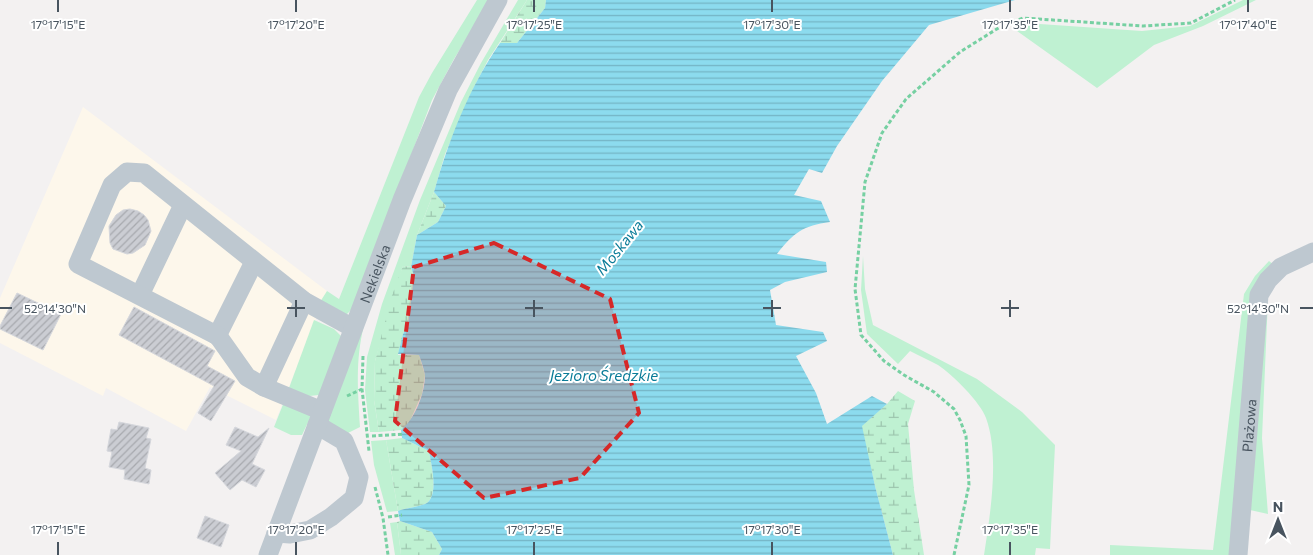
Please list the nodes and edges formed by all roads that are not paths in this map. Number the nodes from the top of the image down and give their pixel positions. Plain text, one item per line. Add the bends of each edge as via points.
1 (498, 0) edge
2 (183, 205) junction
3 (1313, 252) edge
4 (254, 262) junction
5 (140, 295) junction
6 (304, 302) junction
7 (353, 328) junction
8 (217, 336) junction
9 (264, 387) junction
10 (320, 418) junction
11 (276, 533) junction
12 (268, 555) edge
13 (1238, 555) edge

1 - 7 street, Nekielska via 448,90
2 - 4 street
2 - 5 street
2 - 5 street via 144,173 127,172 112,185 78,264
3 - 13 street, Plażowa via 1281,267 1259,295
4 - 6 street
4 - 8 street
5 - 8 street
6 - 7 street
6 - 9 street
7 - 10 street, Nekielska
8 - 9 street via 247,377
9 - 10 street
10 - 11 street, Nekielska
10 - 11 street via 344,441 359,477 354,498 310,530
11 - 12 street, Nekielska

